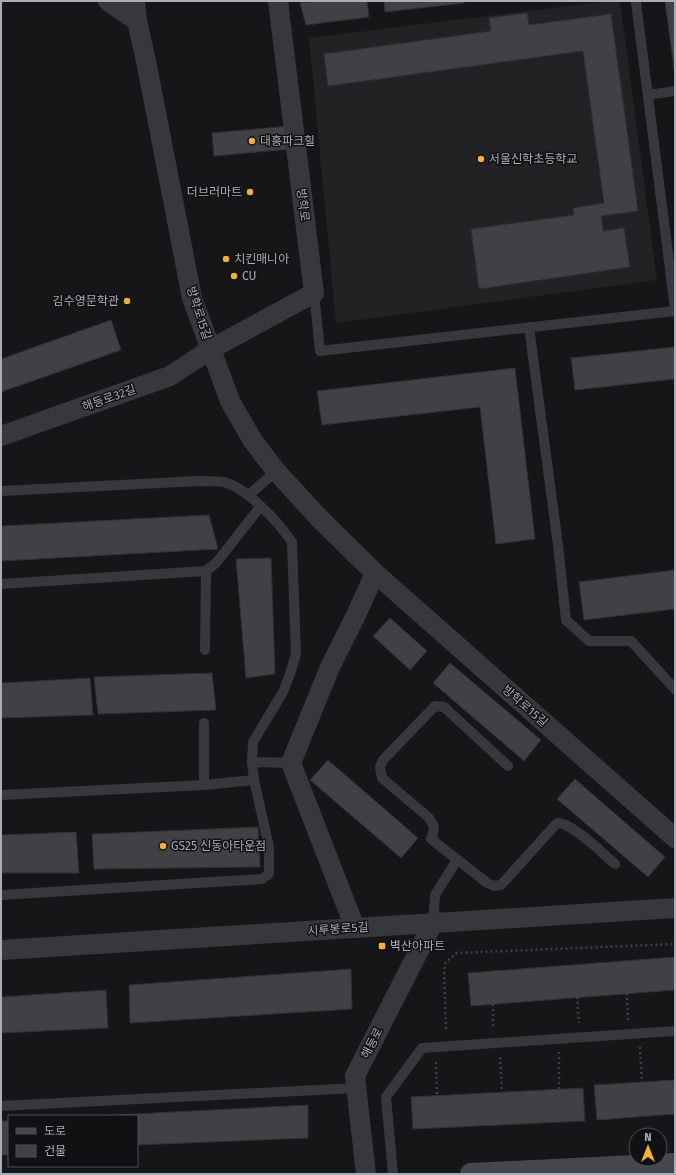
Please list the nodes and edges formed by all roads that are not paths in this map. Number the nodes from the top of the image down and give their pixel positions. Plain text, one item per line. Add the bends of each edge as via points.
1 (108, 1) edge
2 (135, 1) edge
3 (278, 1) edge
4 (636, 2) dead end
5 (137, 21) junction
6 (675, 91) edge
7 (648, 95) junction
8 (314, 293) junction
9 (675, 310) edge
10 (529, 327) junction
11 (211, 349) junction
12 (1, 436) edge
13 (276, 471) junction
14 (1, 491) edge
15 (249, 495) junction
16 (260, 506) junction
17 (206, 571) junction
18 (375, 573) junction
19 (1, 584) edge
20 (205, 650) dead end
21 (675, 689) edge
22 (204, 723) dead end
23 (252, 762) junction
24 (291, 763) junction
25 (508, 766) dead end
26 (254, 780) junction
27 (204, 785) junction
28 (1, 795) edge
29 (675, 838) edge
30 (458, 860) junction
31 (615, 864) dead end
32 (1, 895) edge
33 (675, 908) edge
34 (433, 923) junction
35 (354, 928) junction
36 (1, 950) edge
37 (675, 1031) edge
38 (356, 1088) junction
39 (1, 1106) edge
40 (675, 1164) edge
41 (366, 1174) edge
42 (393, 1174) edge
43 (471, 1174) edge

1 - 5 street
2 - 5 street, 방학로15길
3 - 8 street, 방학로
4 - 7 lane
5 - 11 street, 방학로15길 via 192,298
6 - 7 lane
7 - 9 lane
8 - 10 lane via 320,351
8 - 11 street
9 - 10 lane
10 - 21 lane via 566,620 589,641 631,641
11 - 12 street, 해등로32길 via 170,376
11 - 13 street, 방학로15길 via 230,401 252,441
13 - 15 lane
13 - 18 street, 방학로15길
14 - 15 lane via 199,481 226,483
15 - 16 lane
16 - 17 lane via 216,563
16 - 23 lane via 292,542 296,654 284,692 253,742
17 - 19 lane
17 - 20 lane
18 - 24 street via 330,667
18 - 29 street, 방학로15길
22 - 27 lane
23 - 24 lane
23 - 26 lane
24 - 35 street
25 - 30 lane via 441,705 435,706 383,760 380,767 382,778 428,817 434,824 431,839
26 - 27 lane
26 - 32 lane via 268,847 268,874 262,879
27 - 28 lane
30 - 31 lane via 486,882 494,886 501,885 557,823 562,822
30 - 34 lane via 435,895
33 - 34 street, 시루봉로5길
34 - 35 street, 시루봉로5길
34 - 38 street, 해등로 via 355,1076
35 - 36 street, 시루봉로5길
37 - 42 lane via 422,1048 386,1096
38 - 39 lane
38 - 41 street, 해등로
40 - 43 main road

